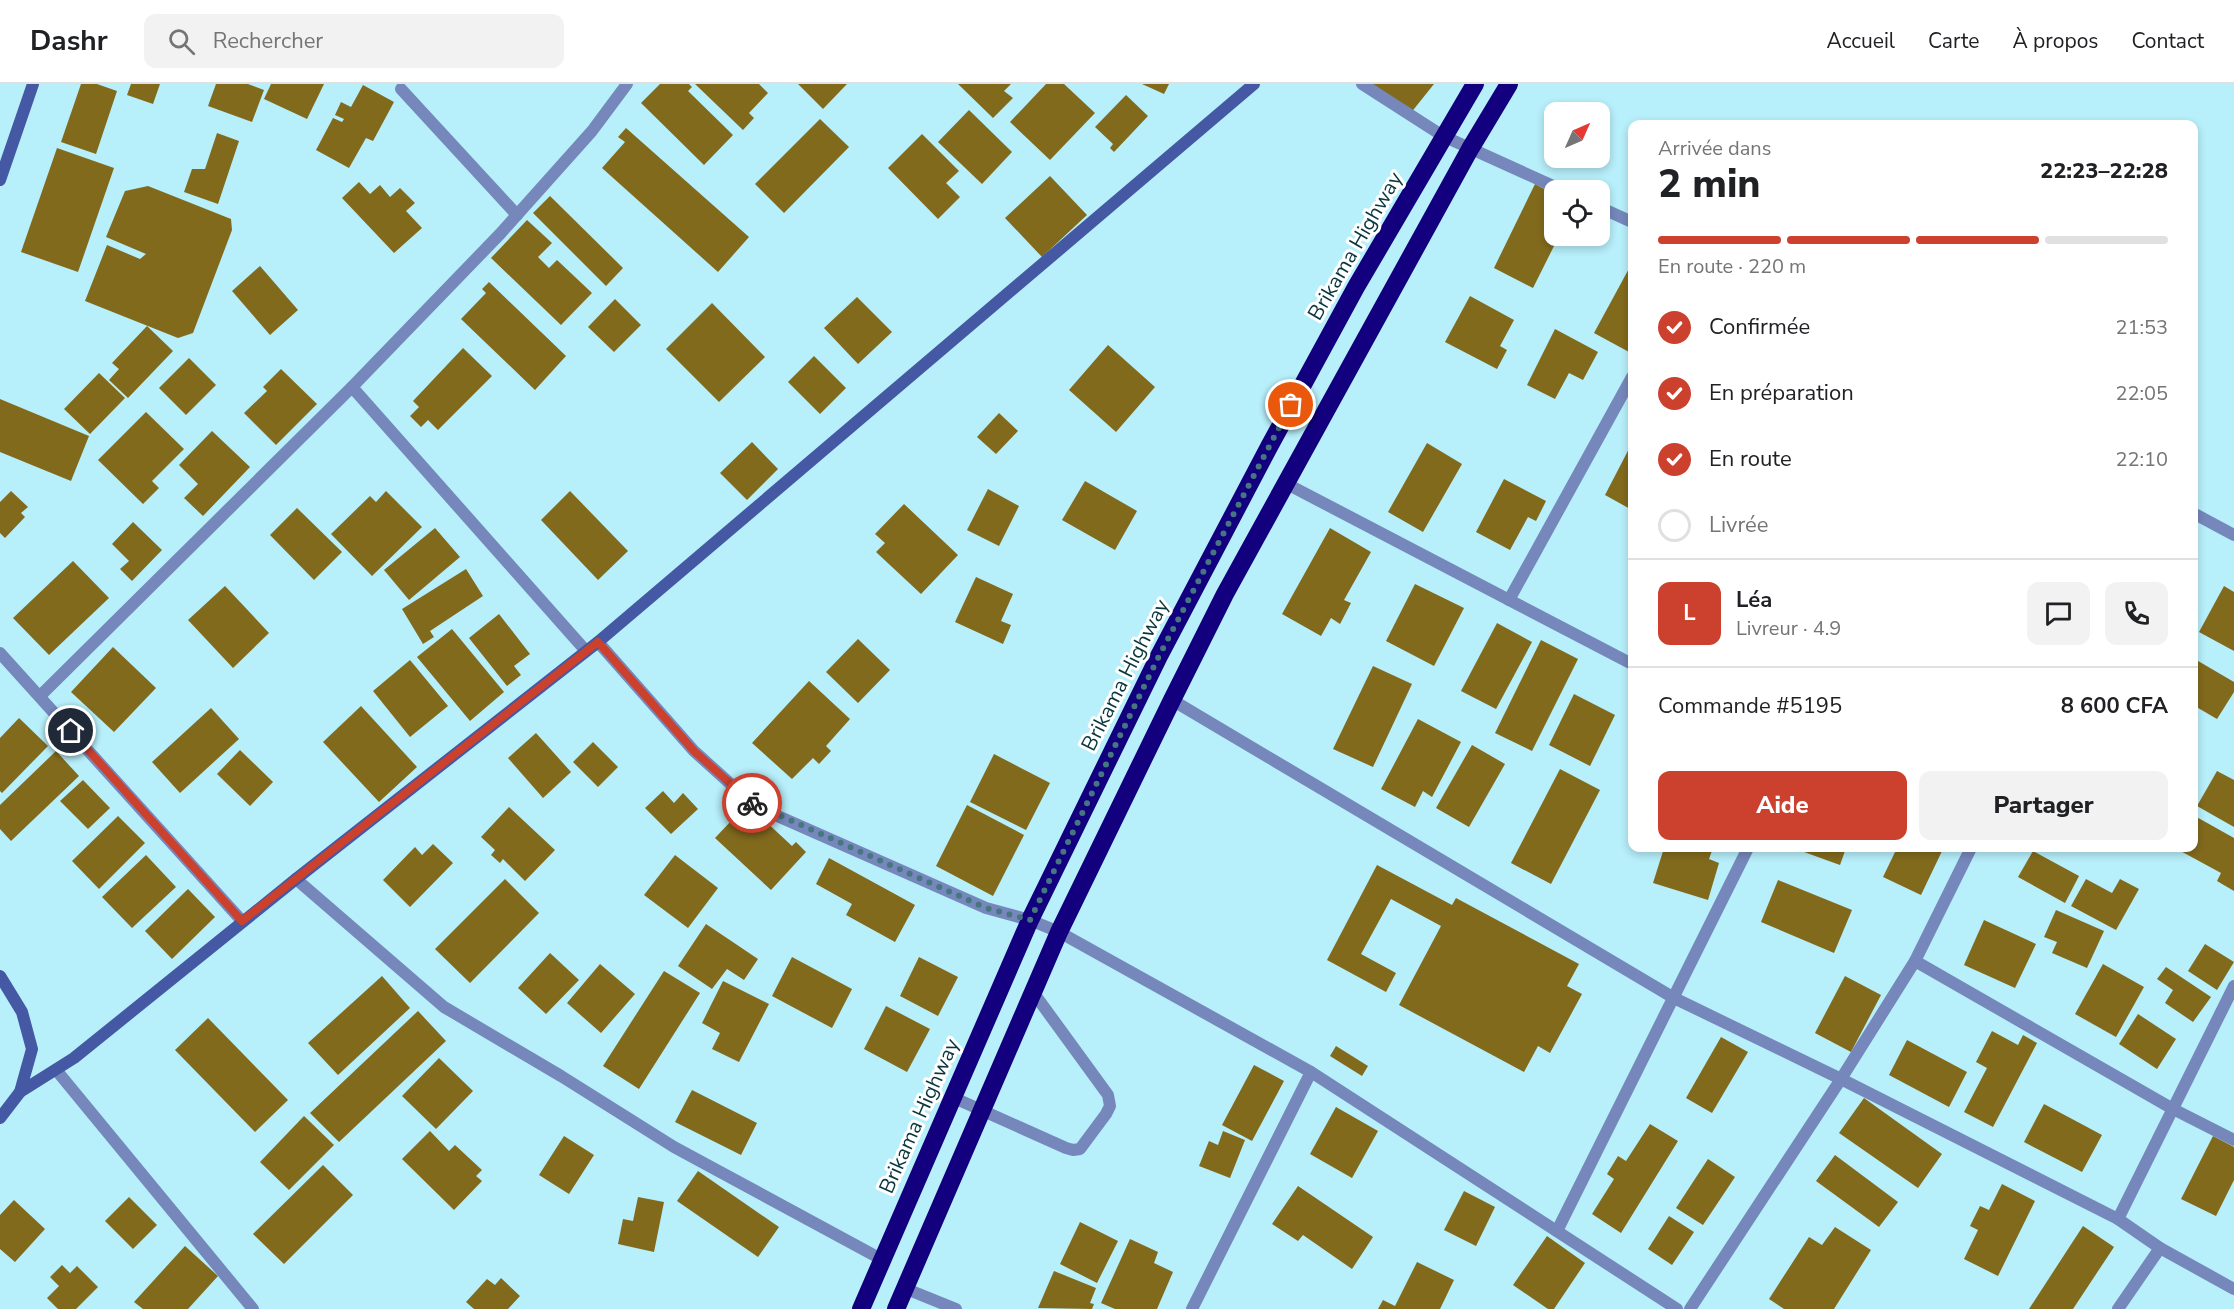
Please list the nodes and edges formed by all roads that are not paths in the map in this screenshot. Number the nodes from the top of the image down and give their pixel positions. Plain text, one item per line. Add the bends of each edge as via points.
1 (33, 84) edge
2 (627, 84) edge
3 (1254, 84) edge
4 (1362, 84) edge
5 (1475, 84) edge
6 (1509, 84) edge
7 (401, 89) dead end
8 (1443, 136) junction
9 (1470, 149) junction
10 (0, 180) edge
11 (1544, 182) edge
12 (1610, 212) edge
13 (517, 215) junction
14 (1628, 220) edge
15 (1628, 384) edge
16 (352, 387) junction
17 (1287, 484) junction
18 (2198, 516) edge
19 (2234, 535) edge
20 (1509, 600) junction
21 (598, 642) junction
22 (586, 651) junction
23 (0, 653) edge
24 (1628, 662) edge
25 (40, 696) junction
26 (1172, 700) junction
27 (1746, 852) edge
28 (1969, 852) edge
29 (296, 879) junction
30 (1030, 920) junction
31 (242, 921) junction
32 (1059, 932) junction
33 (1915, 961) junction
34 (0, 976) edge
35 (2234, 986) edge
36 (1033, 992) junction
37 (1674, 998) junction
38 (57, 1071) junction
39 (1311, 1072) junction
40 (1841, 1079) junction
41 (20, 1092) junction
42 (952, 1097) junction
43 (2173, 1109) junction
44 (981, 1110) junction
45 (0, 1118) edge
46 (2234, 1140) edge
47 (2118, 1220) junction
48 (1557, 1231) junction
49 (2160, 1248) junction
50 (881, 1259) junction
51 (904, 1288) junction
52 (2234, 1289) edge
53 (253, 1309) edge
54 (861, 1309) edge
55 (896, 1309) edge
56 (956, 1309) edge
57 (1192, 1309) edge
58 (1677, 1309) edge
59 (1690, 1309) edge
60 (2118, 1309) edge

1 - 10 street
2 - 13 street via 592,131
3 - 21 street
4 - 8 street
5 - 8 highway, Brikama Highway
6 - 9 highway
7 - 13 street
8 - 9 street
8 - 30 highway, Brikama Highway via 1270,445 1159,656
9 - 11 street
9 - 17 highway
12 - 14 street
13 - 16 street
15 - 20 street
16 - 22 street
16 - 25 street
17 - 20 street
17 - 26 highway via 1225,594
18 - 19 street
20 - 24 street
21 - 22 street
21 - 30 street via 694,751 755,806 986,908
22 - 29 street
23 - 25 street
25 - 31 street
26 - 32 highway
26 - 37 street
27 - 37 street
28 - 33 street
29 - 31 street
29 - 50 street via 444,1007 674,1147
30 - 32 street
30 - 42 highway, Brikama Highway
31 - 38 street
32 - 36 highway
32 - 39 street
33 - 40 street
33 - 43 street
34 - 41 street via 22,1012 32,1049
35 - 43 street
36 - 44 highway
36 - 44 street via 1108,1095 1110,1106 1080,1149 1073,1150
37 - 40 street
37 - 48 street
38 - 41 street
38 - 53 street
39 - 48 street
39 - 57 street
40 - 47 street
40 - 59 street
41 - 45 street
42 - 44 street
42 - 50 highway, Brikama Highway
43 - 46 street
43 - 47 street
44 - 51 highway
47 - 49 street
48 - 58 street
49 - 52 street
49 - 60 street
50 - 54 highway, Brikama Highway
51 - 55 highway
51 - 56 street

